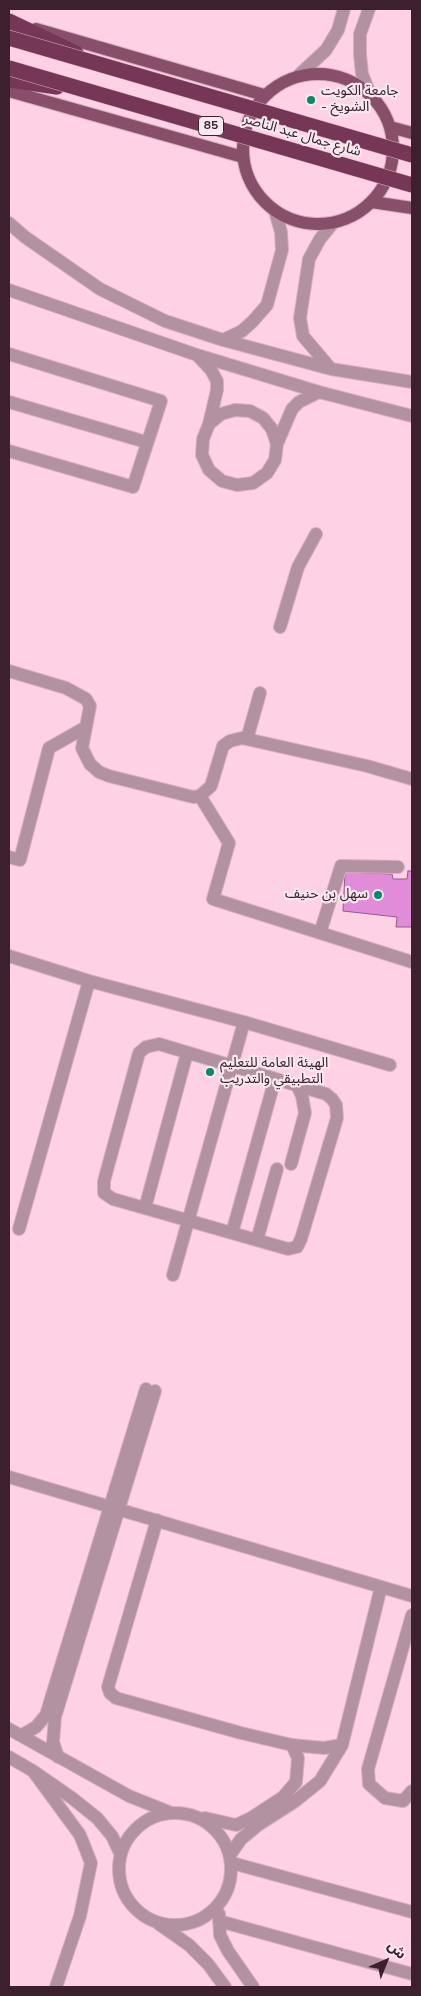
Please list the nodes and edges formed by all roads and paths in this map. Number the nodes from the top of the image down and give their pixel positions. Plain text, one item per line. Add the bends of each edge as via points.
1 (344, 9) edge
2 (369, 9) edge
3 (9, 21) edge
4 (9, 38) edge
5 (103, 65) junction
6 (9, 68) edge
7 (298, 76) junction
8 (9, 80) edge
9 (9, 90) edge
10 (99, 93) junction
11 (264, 94) junction
12 (370, 94) junction
13 (390, 127) junction
14 (412, 133) edge
15 (412, 155) edge
16 (242, 157) junction
17 (412, 185) edge
18 (372, 202) junction
19 (412, 208) edge
20 (275, 211) junction
21 (9, 223) edge
22 (333, 223) junction
23 (9, 290) edge
24 (223, 340) junction
25 (9, 354) edge
26 (197, 355) junction
27 (332, 369) junction
28 (412, 382) edge
29 (319, 392) junction
30 (9, 402) edge
31 (412, 416) edge
32 (210, 424) junction
33 (146, 442) junction
34 (277, 444) junction
35 (10, 454) edge
36 (316, 534) dead end
37 (280, 627) dead end
38 (9, 671) edge
39 (260, 693) dead end
40 (86, 727) junction
41 (246, 739) junction
42 (412, 779) edge
43 (200, 796) junction
44 (9, 857) edge
45 (398, 867) dead end
46 (320, 933) junction
47 (9, 956) edge
48 (412, 962) edge
49 (89, 980) junction
50 (244, 1022) junction
51 (187, 1053) junction
52 (390, 1065) dead end
53 (232, 1066) junction
54 (274, 1079) junction
55 (297, 1086) junction
56 (291, 1164) dead end
57 (277, 1169) dead end
58 (145, 1208) junction
59 (188, 1221) junction
60 (19, 1229) dead end
61 (232, 1233) junction
62 (257, 1240) junction
63 (174, 1275) dead end
64 (150, 1390) dead end
65 (9, 1477) edge
66 (116, 1508) junction
67 (157, 1520) junction
68 (381, 1588) junction
69 (412, 1596) edge
70 (412, 1615) edge
71 (9, 1729) edge
72 (22, 1735) junction
73 (292, 1745) junction
74 (342, 1745) junction
75 (9, 1757) edge
76 (58, 1757) junction
77 (33, 1771) junction
78 (412, 1791) edge
79 (169, 1812) junction
80 (191, 1814) junction
81 (120, 1853) junction
82 (231, 1859) junction
83 (219, 1905) junction
84 (412, 1912) edge
85 (220, 1921) junction
86 (159, 1924) junction
87 (412, 1974) edge
88 (56, 1987) edge
89 (225, 1987) edge
90 (253, 1987) edge

1 - 7 street via 338,30 326,50
2 - 12 street via 360,34 360,54 362,74
3 - 5 highway, bridge
3 - 11 main road
4 - 5 highway, شارع جمال عبد الناصر / 85, bridge
5 - 15 highway, شارع جمال عبد الناصر / 85, bridge
6 - 10 highway, شارع جمال عبد الناصر / 85, bridge
7 - 11 main road
7 - 12 main road via 336,75 354,82
8 - 10 highway, bridge
9 - 16 main road
10 - 17 highway, شارع جمال عبد الناصر / 85, bridge
11 - 16 main road via 251,113 243,134
12 - 13 main road
13 - 14 main road
13 - 18 main road via 394,147 391,167 384,186
16 - 20 main road via 248,179
18 - 19 main road
18 - 22 main road via 354,216
20 - 22 main road via 293,220
20 - 24 street via 282,250 267,305 242,331
21 - 24 street via 100,289 165,321
22 - 27 street via 310,259 300,318 303,336
23 - 26 street
24 - 27 street
25 - 33 street via 161,401
26 - 29 street
26 - 32 street via 217,381
27 - 28 street
29 - 31 street
29 - 34 street via 292,408
30 - 33 street
32 - 34 street via 221,414 235,410 250,411 268,424
32 - 34 street via 203,439 202,455 209,470 222,480 237,485 253,482 267,474 275,460
33 - 35 street via 133,487
36 - 37 street via 298,567
38 - 40 street via 78,693 90,706
39 - 41 street
40 - 43 street via 82,748 90,764 99,772 193,797
40 - 44 street via 50,748 20,860
41 - 42 street
41 - 43 street via 230,741 223,746 210,786
43 - 46 street via 229,843 214,899
45 - 46 street via 341,866
46 - 48 street
47 - 49 street
49 - 50 street
49 - 60 street
50 - 52 street
50 - 53 street
51 - 53 street
51 - 58 street
51 - 58 street via 155,1044 140,1053 102,1187 108,1197
53 - 54 street
53 - 59 street
54 - 55 street
54 - 61 street
55 - 56 street via 305,1113
55 - 62 street via 326,1094 336,1106 337,1118 300,1244 288,1249
57 - 62 street
58 - 59 street
59 - 61 street
59 - 63 street
61 - 62 street
64 - 66 street
65 - 66 street
66 - 67 street
66 - 72 street via 46,1715 36,1727
66 - 76 street via 55,1717 53,1742
67 - 68 street
67 - 73 street via 108,1687 110,1693 116,1698
68 - 69 street
68 - 74 street
70 - 78 street via 368,1769 369,1784 385,1798 403,1801
71 - 72 street
72 - 76 street
73 - 74 street via 324,1748
73 - 80 street via 298,1758 296,1782 283,1797 236,1825
74 - 82 street via 320,1781 241,1839
75 - 77 street
76 - 79 street via 129,1796
77 - 81 street via 97,1818 112,1836
77 - 88 street via 80,1835 91,1862 80,1916
79 - 80 street
79 - 81 street via 148,1818 130,1833
80 - 82 street via 216,1829 225,1841
81 - 86 street via 118,1875 125,1896 139,1913
82 - 83 street via 230,1886
82 - 84 street
83 - 85 street
83 - 86 street via 202,1919 181,1926
85 - 87 street
85 - 90 street via 220,1935 228,1951
86 - 89 street via 189,1945

